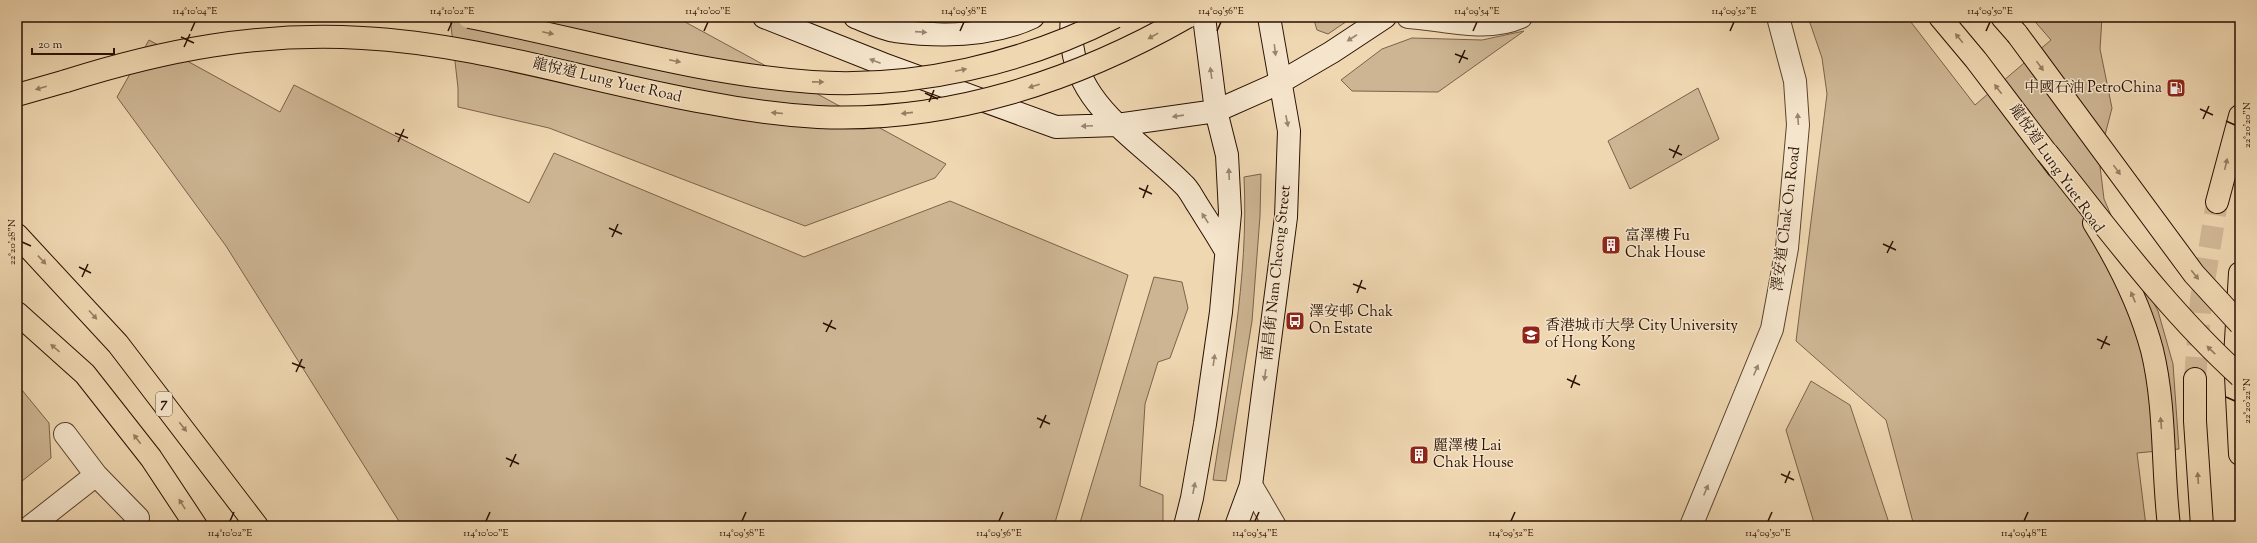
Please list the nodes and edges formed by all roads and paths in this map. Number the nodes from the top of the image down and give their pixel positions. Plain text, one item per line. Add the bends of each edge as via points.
1 (469, 17) edge
2 (764, 17) edge
3 (855, 17) edge
4 (1033, 17) edge
5 (1072, 17) edge
6 (1115, 17) edge
7 (1187, 17) edge
8 (1204, 17) edge
9 (1270, 17) edge
10 (1385, 17) edge
11 (1408, 17) edge
12 (1521, 17) edge
13 (1778, 17) edge
14 (1940, 17) edge
15 (2002, 17) edge
16 (1279, 82) junction
17 (17, 95) edge
18 (1216, 111) junction
19 (2240, 116) edge
20 (1117, 125) junction
21 (2047, 153) junction
22 (2217, 202) tunnel mouth
23 (17, 235) edge
24 (1226, 250) junction
25 (2240, 274) edge
26 (17, 313) edge
27 (2240, 324) edge
28 (2240, 376) edge
29 (2195, 379) tunnel mouth
30 (65, 434) dead end
31 (2240, 454) edge
32 (96, 475) junction
33 (1250, 484) junction
34 (138, 518) dead end
35 (31, 526) edge
36 (196, 526) edge
37 (257, 526) edge
38 (1185, 526) edge
39 (1236, 526) edge
40 (1275, 526) edge
41 (1691, 526) edge
42 (2169, 526) edge
43 (2202, 526) edge

1 -> 6 main road, bridge via 735,73 814,82 887,81 964,69 1035,51
20 -> 2 main road via 1056,127
3 -> 4 main road via 894,31 960,34 995,31
5 - 20 main road via 1072,40 1079,75 1087,89
7 -> 17 main road, 龍悅道 Lung Yuet Road, bridge via 1103,60 994,99 934,110 871,116 819,117 769,112 707,103 497,56 432,45 364,38 308,36 250,40 158,54
18 -> 8 main road
9 -> 16 main road, 南昌街 Nam Cheong Street
10 -> 16 main road via 1332,52
11 - 12 main road via 1477,25
41 -> 13 main road, 澤安道 Chak On Road via 1772,329 1787,248 1798,125 1795,81
21 -> 14 main road, 龍悅道 Lung Yuet Road
15 -> 27 main road, bridge via 2194,274
16 - 18 main road
16 -> 33 main road, 南昌街 Nam Cheong Street via 1289,131 1286,217
18 -> 20 main road
24 -> 18 main road via 1230,213 1228,166
22 -> 19 main road
24 -> 20 main road via 1184,185
28 -> 21 main road, bridge via 2209,348 2173,309
42 -> 21 main road, 龍悅道 Lung Yuet Road, bridge via 2158,385 2142,316 2103,236
23 -> 37 main road, 7 via 118,344
38 -> 24 main road via 1205,424 1221,312
25 - 31 main road via 2236,357
36 -> 26 main road via 151,458 85,374
43 -> 29 main road
30 - 32 main road
32 - 34 main road
32 - 35 main road
33 - 39 main road, 南昌街 Nam Cheong Street
33 - 40 main road

